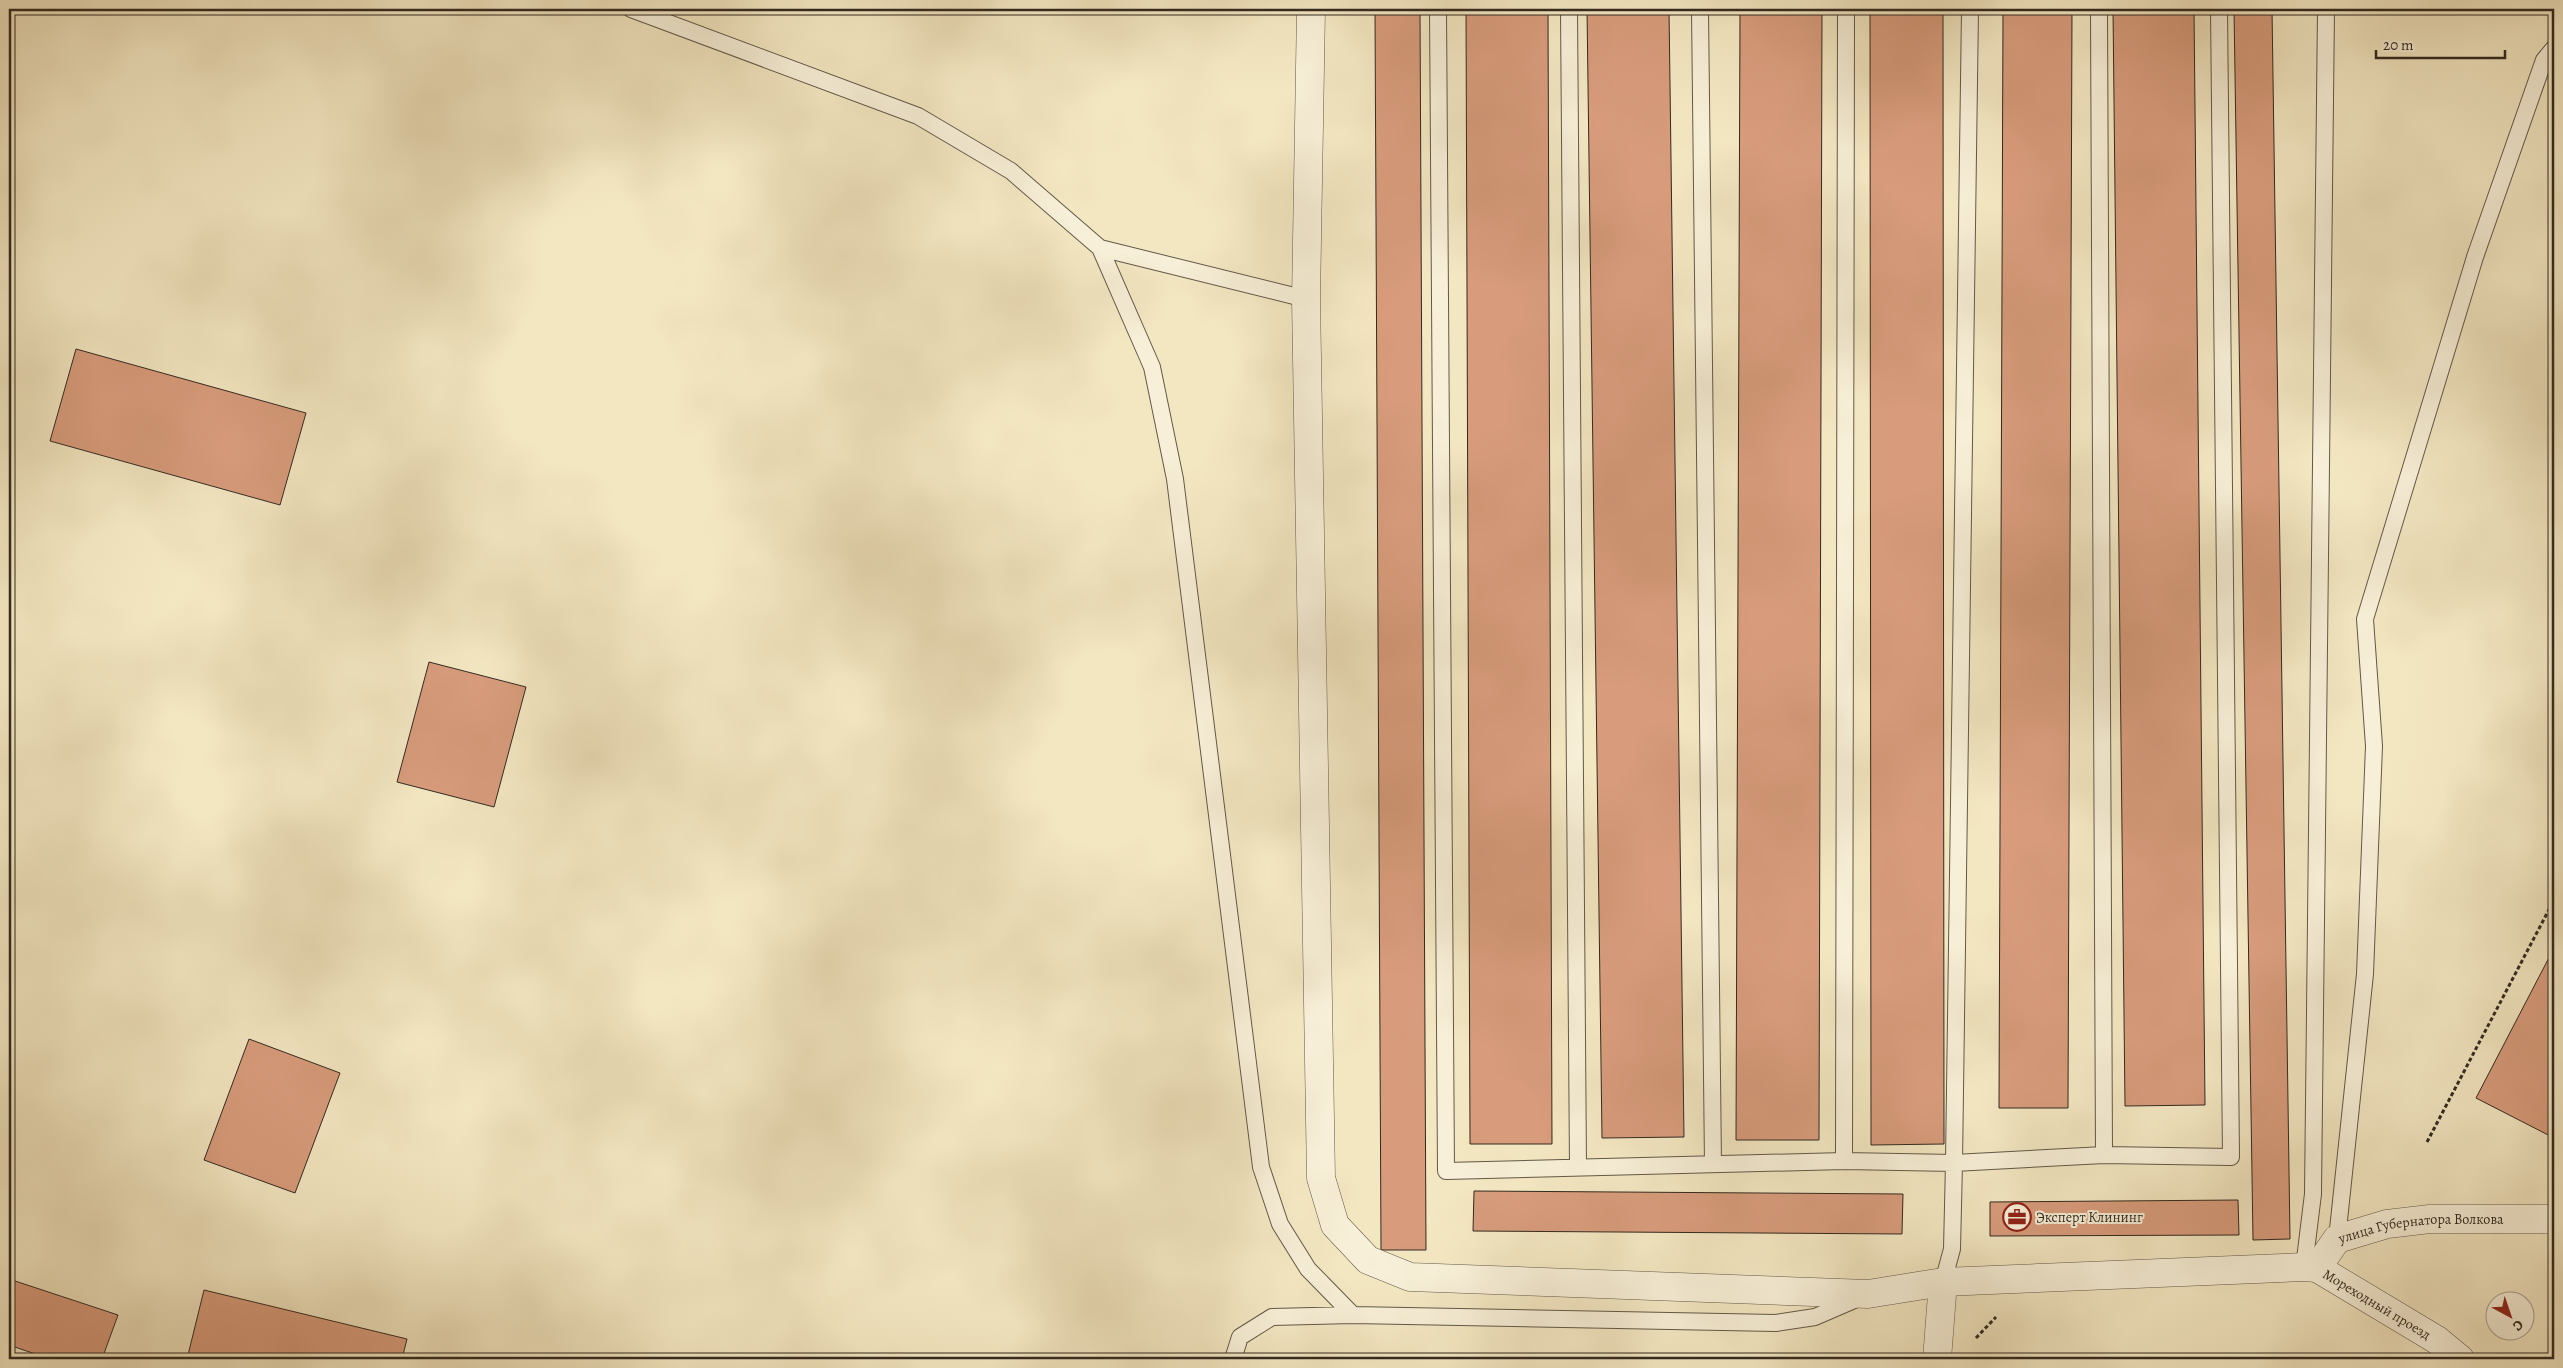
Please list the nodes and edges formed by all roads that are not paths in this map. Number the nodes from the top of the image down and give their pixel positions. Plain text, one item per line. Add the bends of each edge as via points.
1 (631, 9) edge
2 (1311, 9) edge
3 (1438, 9) edge
4 (1569, 9) edge
5 (1700, 9) edge
6 (1846, 9) edge
7 (1970, 9) edge
8 (2099, 9) edge
9 (2219, 9) edge
10 (2326, 9) edge
11 (2554, 48) edge
12 (1100, 248) junction
13 (1306, 298) junction
14 (2104, 1155) junction
15 (1844, 1161) junction
16 (1954, 1163) junction
17 (1713, 1164) junction
18 (1578, 1167) junction
19 (2554, 1219) edge
20 (2337, 1239) junction
21 (2311, 1268) junction
22 (1943, 1282) junction
23 (1868, 1294) junction
24 (1353, 1314) junction
25 (1233, 1359) edge
26 (1937, 1359) edge
27 (2460, 1359) edge

1 - 12 lane via 918,116 1011,171
2 - 13 street
3 - 18 lane via 1446,1171
4 - 18 lane
5 - 17 lane
6 - 15 lane
7 - 16 lane
8 - 14 lane
9 - 14 lane via 2230,1157
10 - 21 lane
11 - 20 lane via 2544,60 2475,257 2365,619 2374,746 2365,974
12 - 13 lane
12 - 24 lane via 1152,367 1175,479 1261,1167 1280,1224 1308,1268
13 - 23 street via 1321,1178 1335,1225 1368,1260 1410,1277
14 - 16 lane
15 - 16 lane
15 - 17 lane
16 - 22 lane via 1952,1249
17 - 18 lane
19 - 20 street, улица Губернатора Волкова via 2413,1221 2387,1224
20 - 21 street, улица Губернатора Волкова
21 - 22 street
21 - 27 street, Мореходный проезд via 2437,1340
22 - 23 street
22 - 26 street
23 - 24 lane via 1815,1316 1776,1323
24 - 25 lane via 1272,1317 1240,1336

